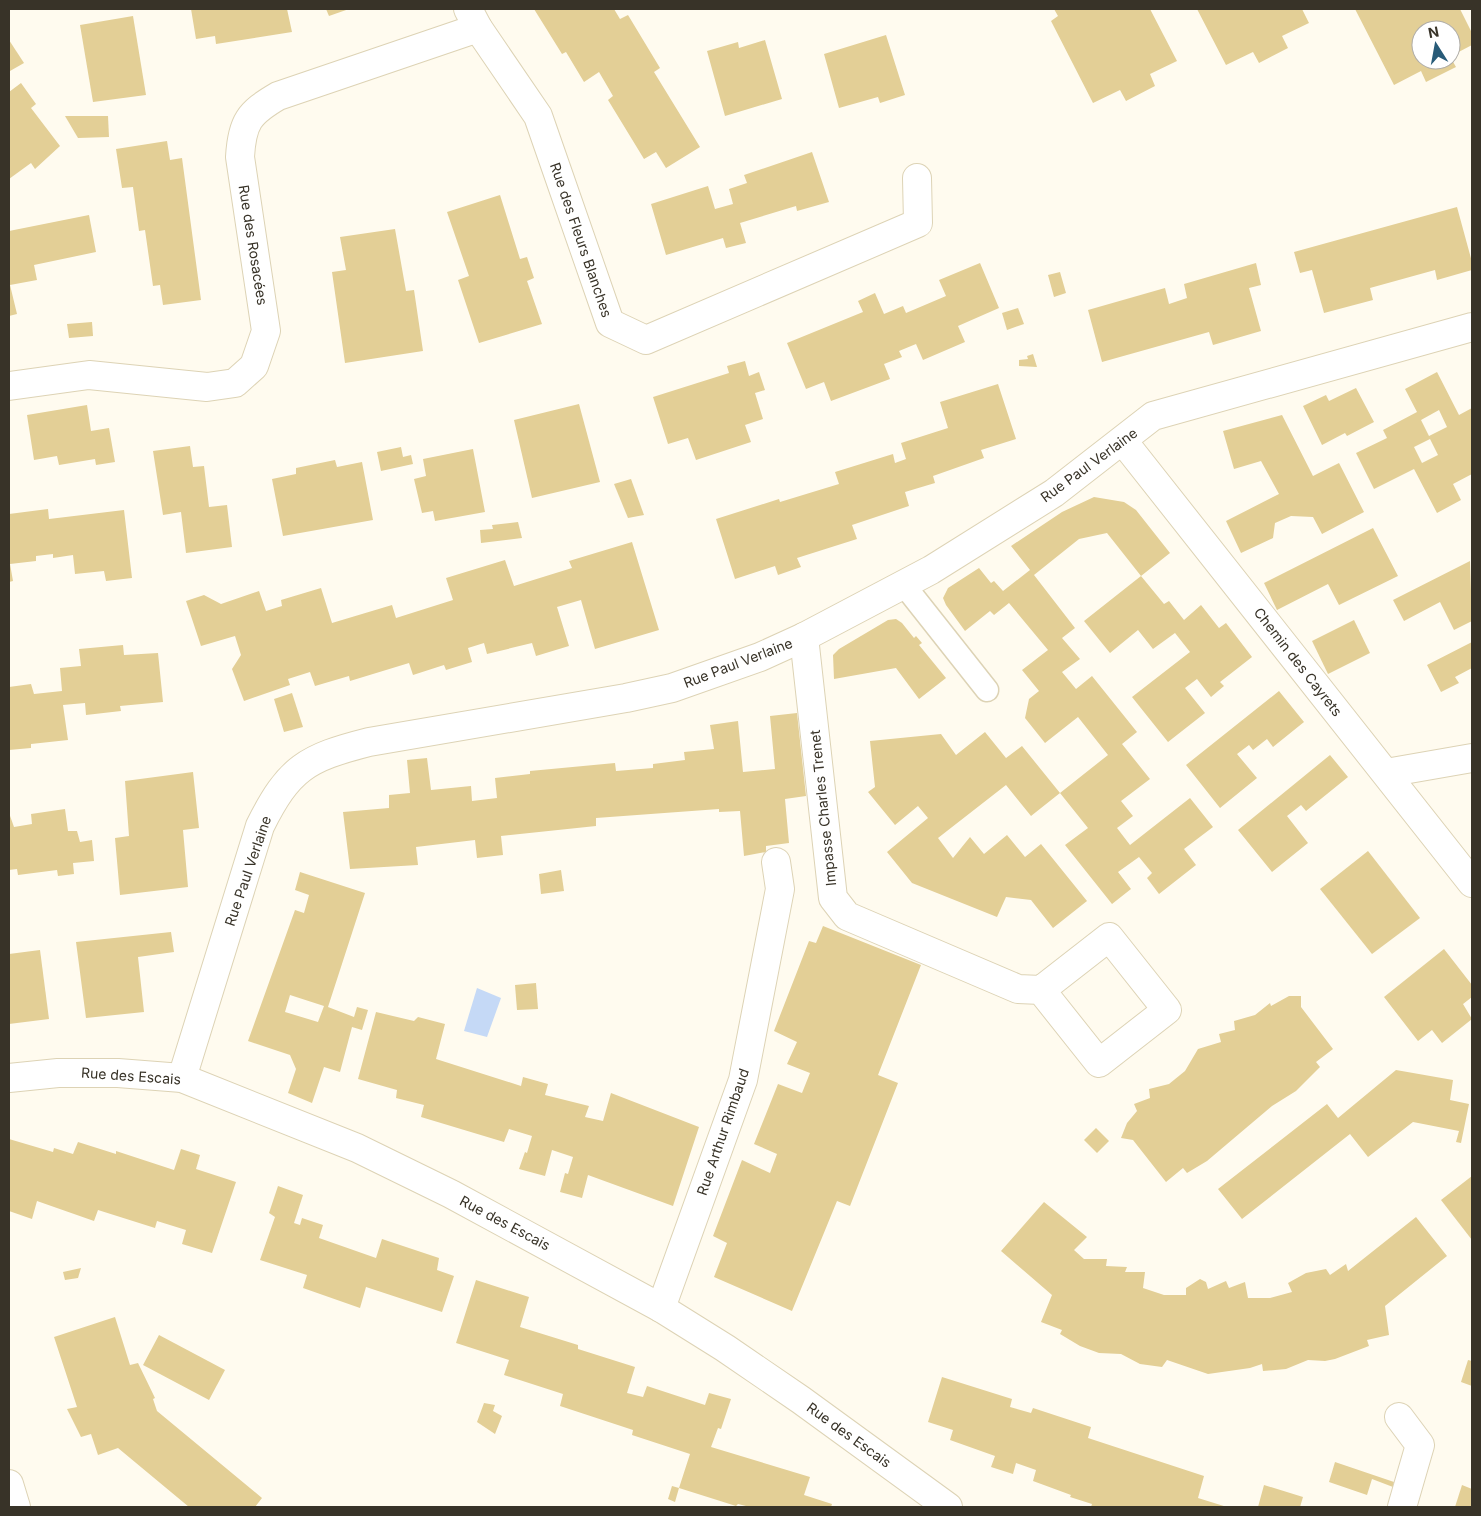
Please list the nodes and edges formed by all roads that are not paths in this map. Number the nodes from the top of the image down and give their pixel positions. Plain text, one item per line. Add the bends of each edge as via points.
1 (473, 18) edge
2 (916, 178) dead end
3 (1472, 327) edge
4 (9, 386) edge
5 (1123, 441) junction
6 (904, 585) junction
7 (804, 637) junction
8 (986, 690) dead end
9 (1472, 758) edge
10 (1386, 773) junction
11 (776, 862) dead end
12 (1472, 882) edge
13 (1041, 990) junction
14 (9, 1078) edge
15 (182, 1078) junction
16 (661, 1308) junction
17 (1400, 1417) dead end
18 (9, 1484) edge
19 (16, 1507) edge
20 (948, 1507) edge
21 (1402, 1507) edge

1 - 2 street, Rue des Fleurs Blanches via 538,116 610,323 646,340 918,224
1 - 4 street, Rue des Rosacées via 278,96 247,119 241,137 240,157 266,331 254,366 235,382 208,387 89,375
3 - 5 street, Rue Paul Verlaine via 1153,416
5 - 6 street, Rue Paul Verlaine via 1054,493
5 - 10 street, Chemin des Cayrets
6 - 7 street, Rue Paul Verlaine
6 - 8 lane
7 - 13 street, Impasse Charles Trenet via 833,898 847,916 1018,989
7 - 15 street, Rue Paul Verlaine via 760,657 672,688 369,742 332,752 300,768 276,793 260,826
9 - 10 street
10 - 12 street, Chemin des Cayrets
11 - 16 street, Rue Arthur Rimbaud via 780,889 743,1080
13 - 13 street via 1099,1064 1167,1010 1109,937
14 - 15 street, Rue des Escais via 58,1073
15 - 16 street, Rue des Escais via 357,1148 451,1194
16 - 20 street, Rue des Escais via 801,1400
17 - 21 street via 1420,1445
18 - 19 street

